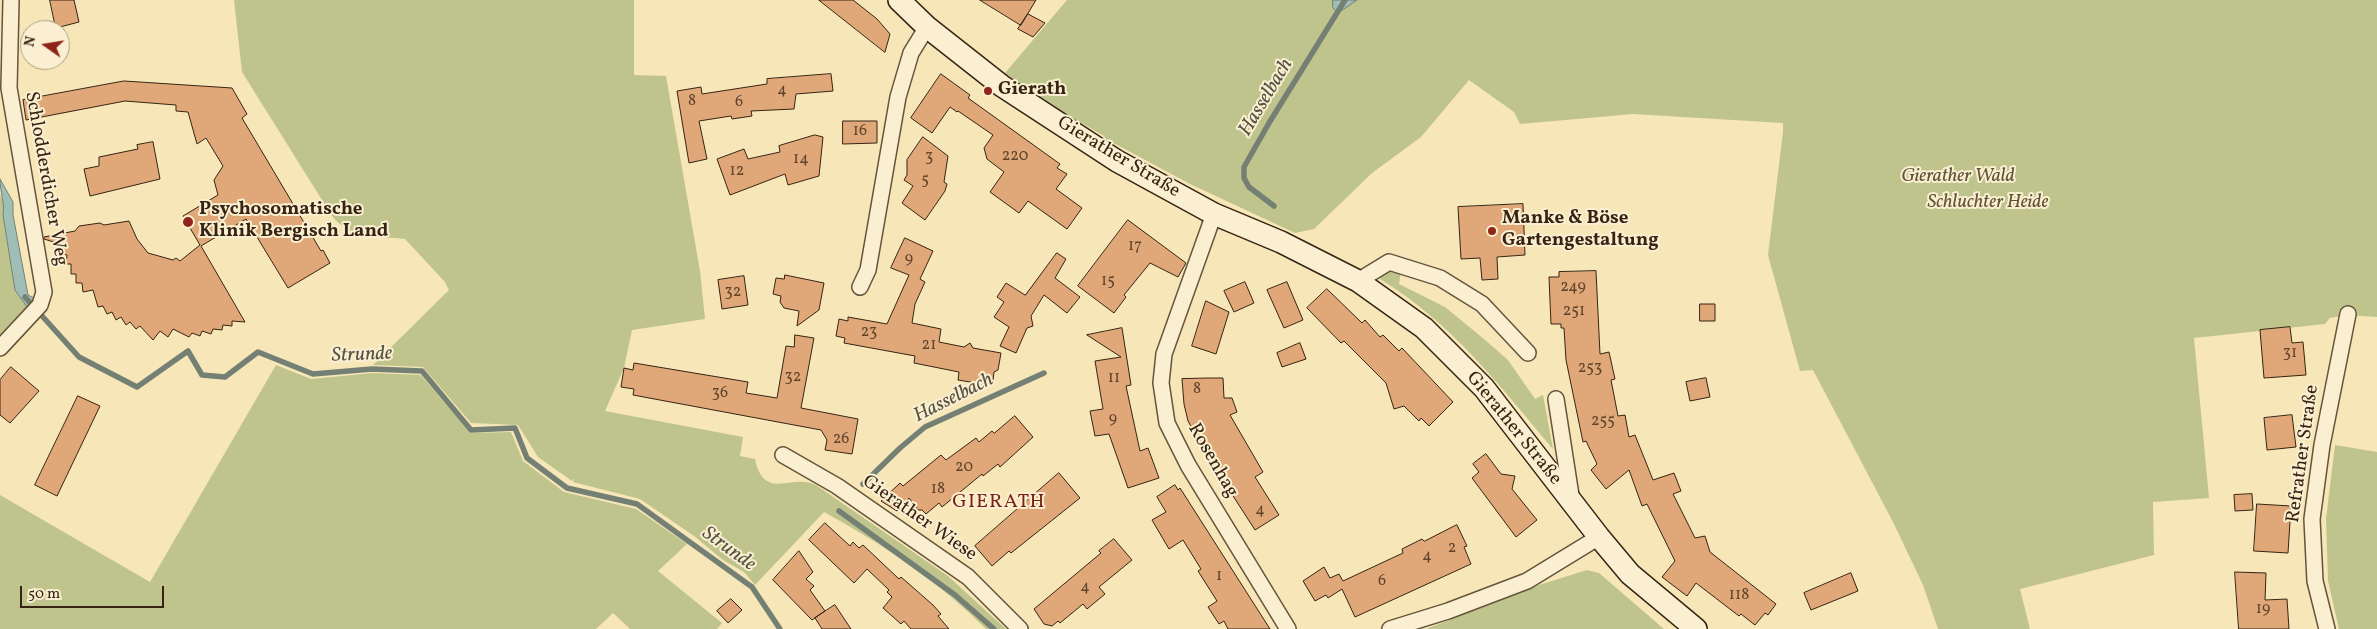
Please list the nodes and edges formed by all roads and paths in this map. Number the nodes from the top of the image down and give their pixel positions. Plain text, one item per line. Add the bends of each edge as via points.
1 (11, 0) edge
2 (899, 0) edge
3 (927, 27) junction
4 (1214, 214) junction
5 (1358, 281) junction
6 (860, 287) dead end
7 (2348, 314) dead end
8 (0, 348) edge
9 (1528, 353) dead end
10 (1556, 399) dead end
11 (783, 454) dead end
12 (1572, 503) junction
13 (1599, 536) junction
14 (1020, 629) edge
15 (1288, 629) edge
16 (1390, 629) edge
17 (1696, 629) edge
18 (2327, 629) edge

1 - 8 street, Schlodderdicher Weg via 9,88 44,292 36,310
2 - 3 street, Gierather Straße
3 - 4 street, Gierather Straße via 1002,86 1117,161
3 - 6 street via 911,53 898,97 868,270
4 - 5 street, Gierather Straße via 1281,242
4 - 15 street, Rosenhag via 1164,354 1161,383 1166,413 1175,442
5 - 9 street via 1388,262 1440,278 1482,304
5 - 12 street, Gierather Straße via 1424,328 1484,388
7 - 18 street, Refrather Straße via 2322,445 2312,518 2315,581
10 - 12 street, Gierather Straße
11 - 14 street, Gierather Wiese via 837,486 968,577
12 - 13 street, Gierather Straße
13 - 16 street via 1527,581
13 - 17 street, Gierather Straße via 1630,574

